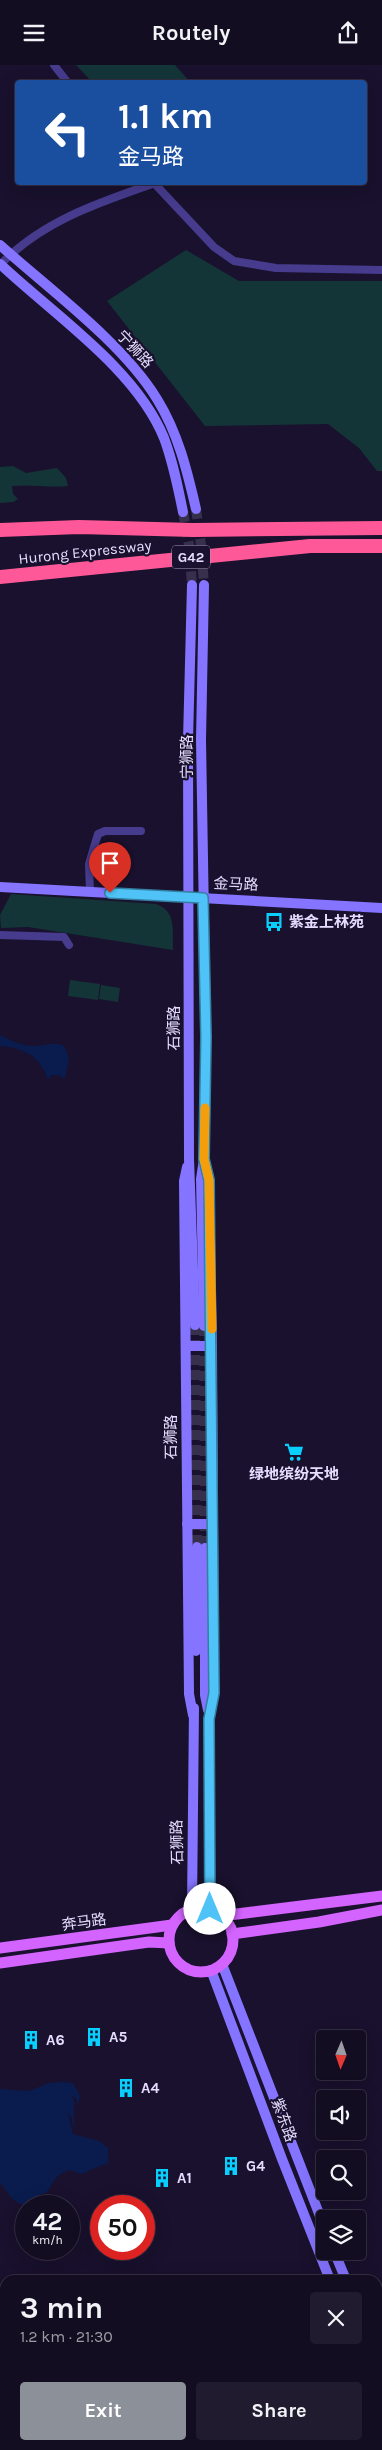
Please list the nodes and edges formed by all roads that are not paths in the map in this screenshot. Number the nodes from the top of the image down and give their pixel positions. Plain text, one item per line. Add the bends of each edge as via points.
1 (54, 65) edge
2 (66, 80) edge
3 (150, 185) edge
4 (157, 185) edge
5 (0, 245) edge
6 (11, 254) junction
7 (0, 265) edge
8 (382, 270) edge
9 (196, 509) tunnel mouth
10 (183, 512) tunnel mouth
11 (382, 528) edge
12 (0, 530) edge
13 (382, 547) edge
14 (0, 577) edge
15 (192, 585) tunnel mouth
16 (204, 585) tunnel mouth
17 (141, 831) dead end
18 (0, 887) edge
19 (90, 892) junction
20 (189, 897) junction
21 (203, 898) junction
22 (382, 908) edge
23 (0, 935) edge
24 (69, 945) dead end
25 (189, 1159) junction
26 (204, 1159) junction
27 (186, 1346) junction
28 (212, 1346) junction
29 (187, 1524) junction
30 (213, 1524) junction
31 (193, 1715) junction
32 (209, 1719) junction
33 (382, 1896) edge
34 (192, 1909) junction
35 (210, 1909) junction
36 (382, 1910) edge
37 (221, 1916) junction
38 (172, 1925) junction
39 (232, 1934) junction
40 (169, 1943) junction
41 (0, 1948) edge
42 (0, 1963) edge
43 (222, 1963) junction
44 (211, 1970) junction
45 (317, 2210) edge
46 (338, 2260) edge
47 (328, 2275) edge
48 (344, 2275) edge

1 - 2 street
3 - 6 street via 70,214
4 - 8 street via 214,247 234,261 276,268
5 - 6 main road, 宁狮路
6 - 7 street
6 - 9 main road, 宁狮路 via 81,316 139,374 174,431
7 - 10 main road, 宁狮路 via 127,379 163,438 175,472
11 - 12 highway, Hurong Expressway / G42 via 193,530 79,527
13 - 14 highway, Hurong Expressway / G42 via 310,545
15 - 20 main road, 宁狮路 via 188,740
16 - 21 main road, 宁狮路 via 201,740
17 - 19 street via 98,834 89,864
18 - 19 main road, 金马路
19 - 20 main road, 金马路
20 - 21 main road, 金马路
20 - 25 main road, 石狮路
21 - 22 main road, 金马路
21 - 26 main road, 石狮路
23 - 24 street via 64,937
25 - 26 main road, 石狮路 via 200,1325 201,1179
25 - 27 main road, 石狮路 via 184,1181
26 - 28 main road, 石狮路 via 209,1180
27 - 28 main road
27 - 29 main road, 石狮路
28 - 30 main road, 石狮路
29 - 30 main road
29 - 31 main road, 石狮路 via 189,1694
30 - 32 main road, 石狮路 via 214,1693
31 - 32 main road, 石狮路 via 201,1548 205,1695
31 - 34 main road, 石狮路
32 - 35 main road, 石狮路
33 - 37 main road
34 - 35 main road
34 - 38 main road
35 - 37 main road
36 - 39 main road via 319,1923
37 - 39 main road
38 - 40 main road
38 - 41 main road, 奔马路
39 - 43 main road via 232,1946
40 - 42 main road, 奔马路 via 149,1942
40 - 44 main road via 179,1964 200,1972
43 - 44 main road
43 - 45 main road, 紫东路
44 - 47 main road, 紫东路
46 - 48 main road

